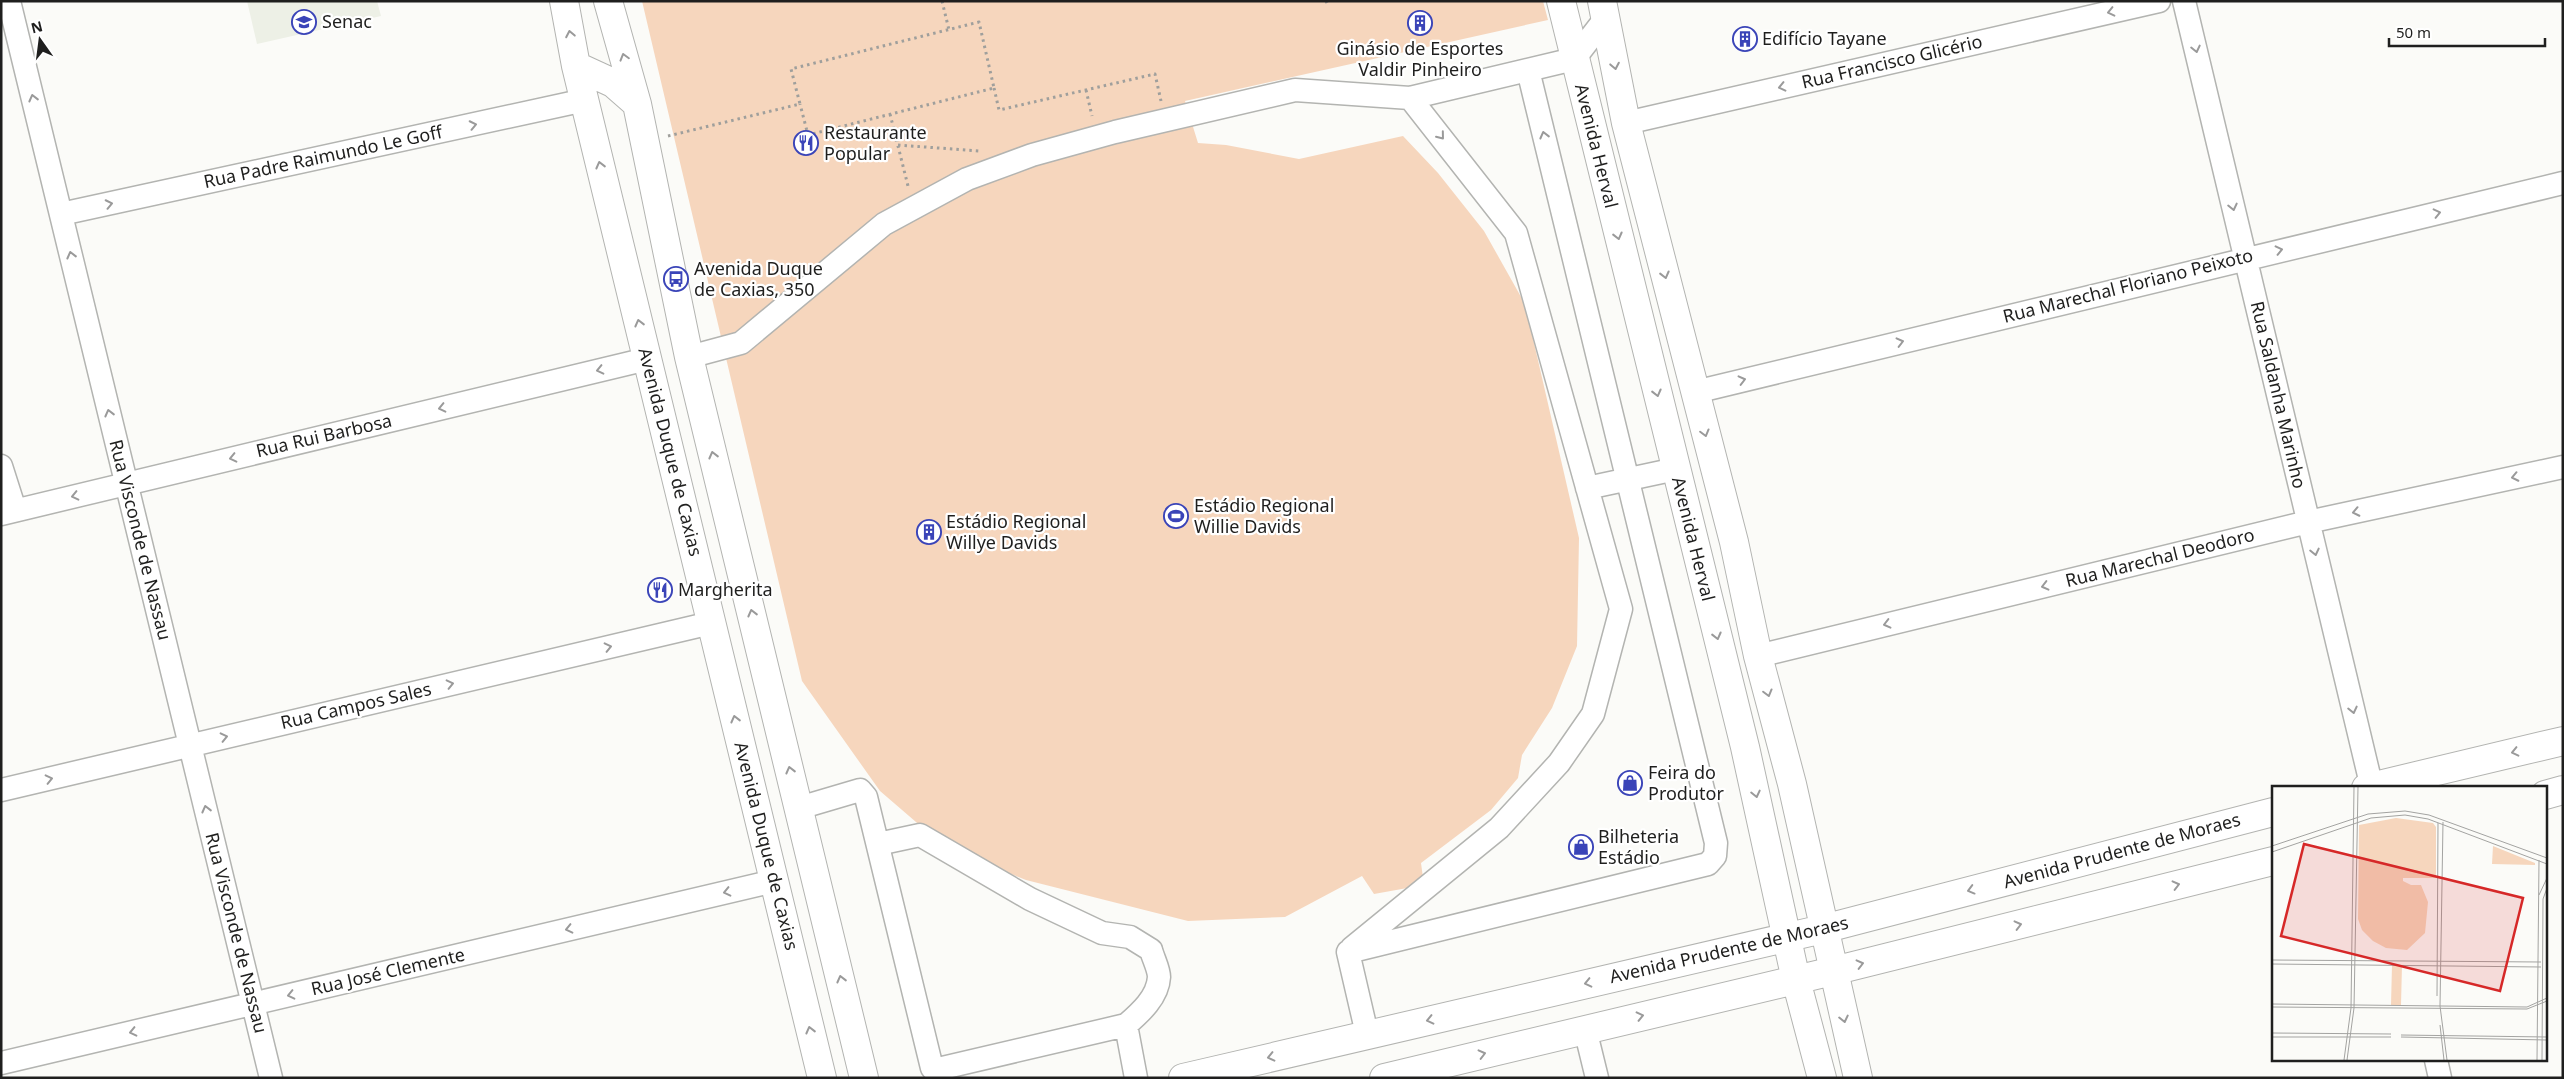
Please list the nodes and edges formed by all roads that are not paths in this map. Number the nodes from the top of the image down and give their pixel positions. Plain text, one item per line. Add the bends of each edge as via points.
1 (9, 1) edge
2 (564, 1) edge
3 (608, 1) edge
4 (1561, 1) edge
5 (2159, 1) edge
6 (2184, 1) edge
7 (1604, 10) edge
8 (8, 30) edge
9 (1574, 59) junction
10 (576, 66) junction
11 (1528, 70) junction
12 (1410, 98) junction
13 (585, 100) junction
14 (637, 104) junction
15 (1626, 123) junction
16 (2563, 183) edge
17 (61, 214) junction
18 (2245, 258) junction
19 (1638, 317) junction
20 (1682, 341) junction
21 (689, 357) junction
22 (647, 359) junction
23 (1695, 392) junction
24 (1, 466) edge
25 (2563, 467) edge
26 (1676, 469) junction
27 (1628, 478) junction
28 (126, 484) junction
29 (1588, 488) junction
30 (8, 512) edge
31 (2308, 522) junction
32 (1734, 542) junction
33 (1708, 602) junction
34 (712, 623) junction
35 (1758, 656) junction
36 (2563, 741) edge
37 (190, 745) junction
38 (1746, 747) junction
39 (1792, 784) junction
40 (2370, 786) edge
41 (2374, 786) edge
42 (1, 790) edge
43 (2563, 790) edge
44 (2546, 795) edge
45 (799, 808) junction
46 (2272, 812) edge
47 (878, 844) junction
48 (2272, 861) edge
49 (774, 881) junction
50 (1823, 928) junction
51 (1788, 936) junction
52 (1348, 952) junction
53 (1832, 971) junction
54 (1796, 980) junction
55 (253, 1004) junction
56 (1126, 1025) junction
57 (1585, 1029) junction
58 (1367, 1034) junction
59 (2436, 1062) edge
60 (1, 1063) edge
61 (271, 1078) edge
62 (822, 1078) edge
63 (864, 1078) edge
64 (1136, 1078) edge
65 (1183, 1078) edge
66 (1384, 1078) edge
67 (1597, 1078) edge
68 (1822, 1078) edge
69 (1858, 1078) edge
70 (2440, 1078) edge

1 - 8 street, Rua Visconde de Nassau
10 -> 2 main road, Avenida Duque de Caxias
14 -> 3 main road
4 - 9 main road, Avenida Herval
5 -> 15 street, Rua Francisco Glicério
6 -> 18 street, Rua Saldanha Marinho
7 - 9 street
7 -> 15 main road, Avenida Herval
17 -> 8 street, Rua Visconde de Nassau
9 - 11 street
9 -> 19 main road, Avenida Herval
10 - 13 main road, Avenida Duque de Caxias
10 - 14 main road via 613,83
11 - 12 street
27 -> 11 street
12 - 21 street via 1295,90 1032,155 967,179 884,224 741,343
12 -> 29 street via 1516,233
17 -> 13 street, Rua Padre Raimundo Le Goff
22 -> 13 main road, Avenida Duque de Caxias
14 - 21 main road
15 -> 20 main road, Avenida Herval
18 -> 16 street, Rua Marechal Floriano Peixoto
28 -> 17 street, Rua Visconde de Nassau
23 -> 18 street, Rua Marechal Floriano Peixoto
18 - 31 street, Rua Saldanha Marinho
19 - 20 main road
19 -> 26 main road, Avenida Herval
20 - 23 main road, Avenida Herval
45 -> 21 main road
22 -> 28 street, Rua Rui Barbosa
22 - 34 main road, Avenida Duque de Caxias
23 -> 32 main road, Avenida Herval
24 - 30 street
25 -> 31 street, Rua Marechal Deodoro
26 - 27 street
26 - 33 main road, Avenida Herval
27 - 29 street
27 - 52 street via 1716,843 1715,856 1708,864
28 -> 30 street, Rua Rui Barbosa
28 - 37 street, Rua Visconde de Nassau
29 - 52 street via 1621,609 1593,714 1559,763 1499,828
31 -> 35 street, Rua Marechal Deodoro
31 -> 40 street, Rua Saldanha Marinho
32 - 33 main road
32 - 35 main road, Avenida Herval
33 -> 38 main road, Avenida Herval
37 -> 34 street, Rua Campos Sales
49 -> 34 main road, Avenida Duque de Caxias
35 -> 39 main road, Avenida Herval
36 -> 41 main road
42 -> 37 street, Rua Campos Sales
55 -> 37 street, Rua Visconde de Nassau
38 - 39 main road
38 -> 51 main road, Avenida Herval
39 - 50 main road, Avenida Herval
43 - 44 main road
45 - 47 street via 860,790 866,797
63 -> 45 main road
46 -> 50 main road, Avenida Prudente de Moraes
47 - 56 street via 914,835 925,837 1030,899 1102,933 1130,937 1151,950 1159,977 1153,995
47 - 56 street via 934,1070
53 -> 48 main road
49 -> 55 street, Rua José Clemente
62 -> 49 main road, Avenida Duque de Caxias
50 - 51 main road, Avenida Prudente de Moraes
50 - 53 main road, Avenida Herval
51 - 54 main road, Avenida Herval
51 -> 58 main road, Avenida Prudente de Moraes
52 - 58 street
53 - 54 main road
53 -> 69 main road, Avenida Herval
57 -> 54 main road
54 - 68 main road, Avenida Herval
55 -> 60 street, Rua José Clemente
55 - 61 street, Rua Visconde de Nassau
56 - 64 street
66 -> 57 main road
57 - 67 street
58 -> 65 main road, Avenida Prudente de Moraes
59 - 70 street

